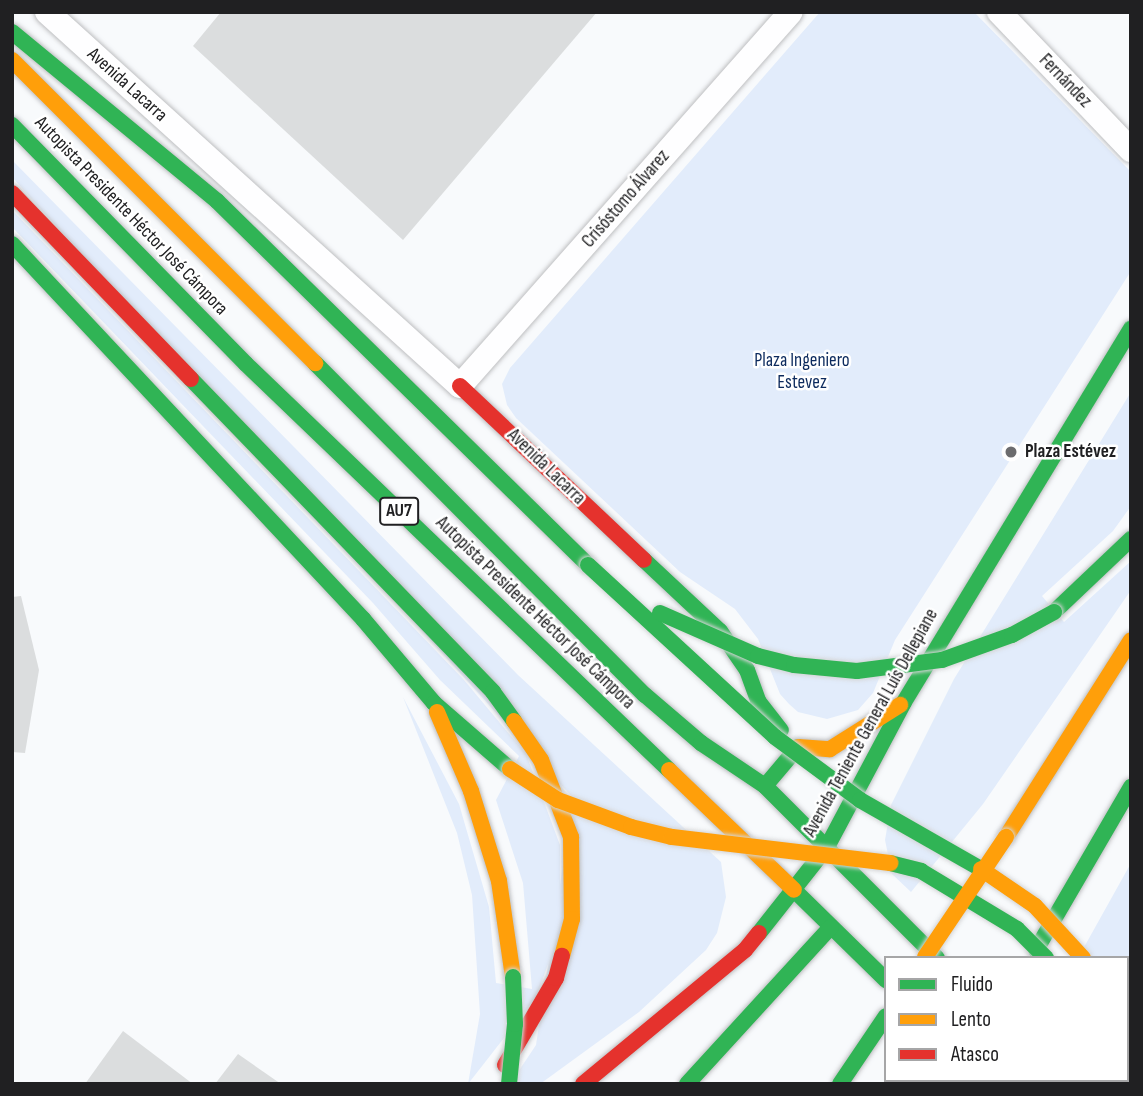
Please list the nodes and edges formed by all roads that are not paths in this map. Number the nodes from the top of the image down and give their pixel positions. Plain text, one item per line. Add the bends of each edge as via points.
1 (47, 12) edge
2 (791, 12) edge
3 (999, 12) edge
4 (12, 32) edge
5 (12, 60) edge
6 (12, 125) edge
7 (1131, 150) edge
8 (12, 193) edge
9 (12, 244) edge
10 (1131, 328) edge
11 (460, 386) junction
12 (1131, 539) edge
13 (589, 565) junction
14 (1131, 640) edge
15 (904, 702) junction
16 (434, 703) junction
17 (798, 747) junction
18 (765, 786) junction
19 (1131, 787) edge
20 (827, 847) junction
21 (794, 890) junction
22 (831, 927) junction
23 (926, 956) edge
24 (935, 956) edge
25 (1032, 956) edge
26 (1044, 956) edge
27 (1081, 956) edge
28 (884, 978) edge
29 (884, 1019) edge
30 (490, 1084) edge
31 (509, 1084) edge
32 (583, 1084) edge
33 (687, 1084) edge
34 (840, 1084) edge

1 - 11 street, Avenida Lacarra
2 - 11 street, Crisóstomo Álvarez
3 - 7 street, Fernández
4 - 13 main road via 217,201
5 - 18 main road, Autopista Presidente Héctor José Cámpora / AU7 via 645,695 701,743
6 - 21 main road, Autopista Presidente Héctor José Cámpora / AU7 via 246,364
8 - 30 main road via 493,692 541,760 571,837 572,919 550,990
9 - 16 main road via 363,620
10 - 15 main road, Avenida Teniente General Luís Dellepiane
11 - 17 main road, Avenida Lacarra via 720,631 747,670 758,701
12 - 13 main road, bridge via 1054,612 1012,635 942,660 857,671 794,665 723,645 675,622
13 - 27 main road, bridge via 775,737 860,800 1003,881 1035,906
14 - 23 main road, bridge
15 - 17 main road via 830,749
15 - 20 main road, Avenida Teniente General Luís Dellepiane
16 - 26 main road, bridge via 510,769 558,800 672,837 870,857 922,871 1017,929
16 - 31 main road, bridge via 471,791 499,881 513,977 515,1024
17 - 18 main road
18 - 20 main road
19 - 25 main road, bridge
20 - 21 main road, Avenida Teniente General Luís Dellepiane
20 - 24 main road
21 - 22 main road
21 - 32 main road, Avenida Teniente General Luís Dellepiane via 744,950
22 - 28 main road
22 - 33 main road
29 - 34 main road

